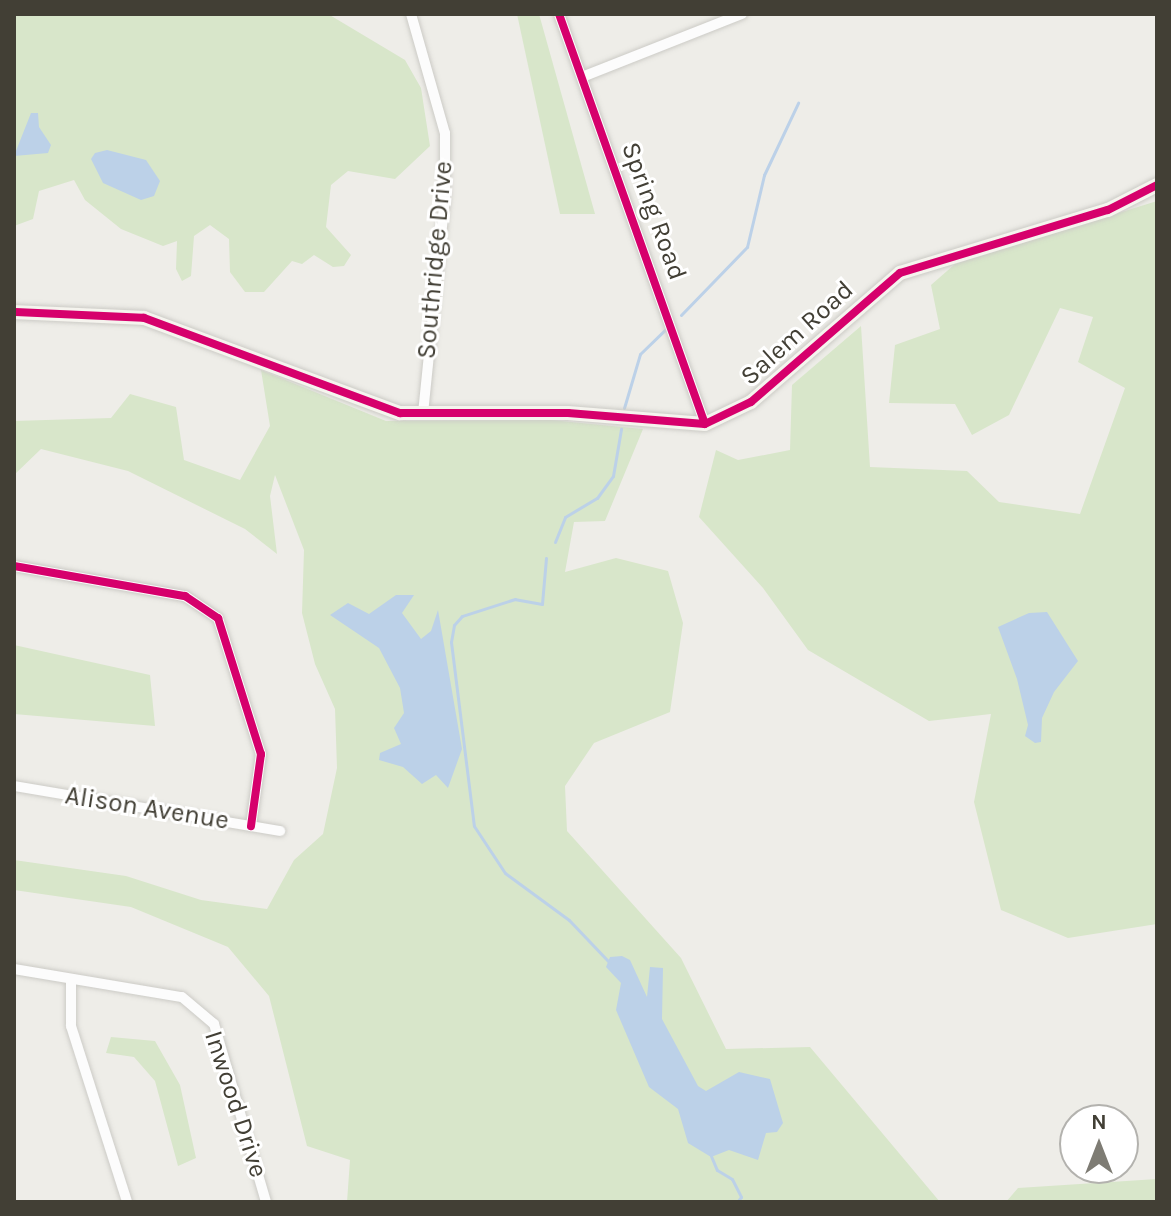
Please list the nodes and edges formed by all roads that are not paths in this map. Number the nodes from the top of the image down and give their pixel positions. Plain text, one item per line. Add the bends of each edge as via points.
1 (411, 14) edge
2 (559, 14) edge
3 (742, 14) edge
4 (582, 77) junction
5 (1157, 185) edge
6 (14, 312) edge
7 (423, 415) junction
8 (705, 424) junction
9 (14, 566) edge
10 (14, 786) edge
11 (251, 826) junction
12 (280, 831) dead end
13 (14, 969) edge
14 (71, 980) junction
15 (127, 1202) edge
16 (266, 1202) edge

1 - 7 street, Southridge Drive via 445,133 445,197
2 - 4 street, Spring Road
3 - 4 street
4 - 8 street, Spring Road
5 - 8 street, Salem Road via 1108,210 900,273 751,402
6 - 7 street via 120,314 222,344 371,407
7 - 8 street via 568,413
9 - 11 street via 185,596 218,618 261,754
10 - 11 street, Alison Avenue
11 - 12 street, Alison Avenue
13 - 14 street, Inwood Drive
14 - 15 street via 71,1026
14 - 16 street, Inwood Drive via 182,997 214,1024

